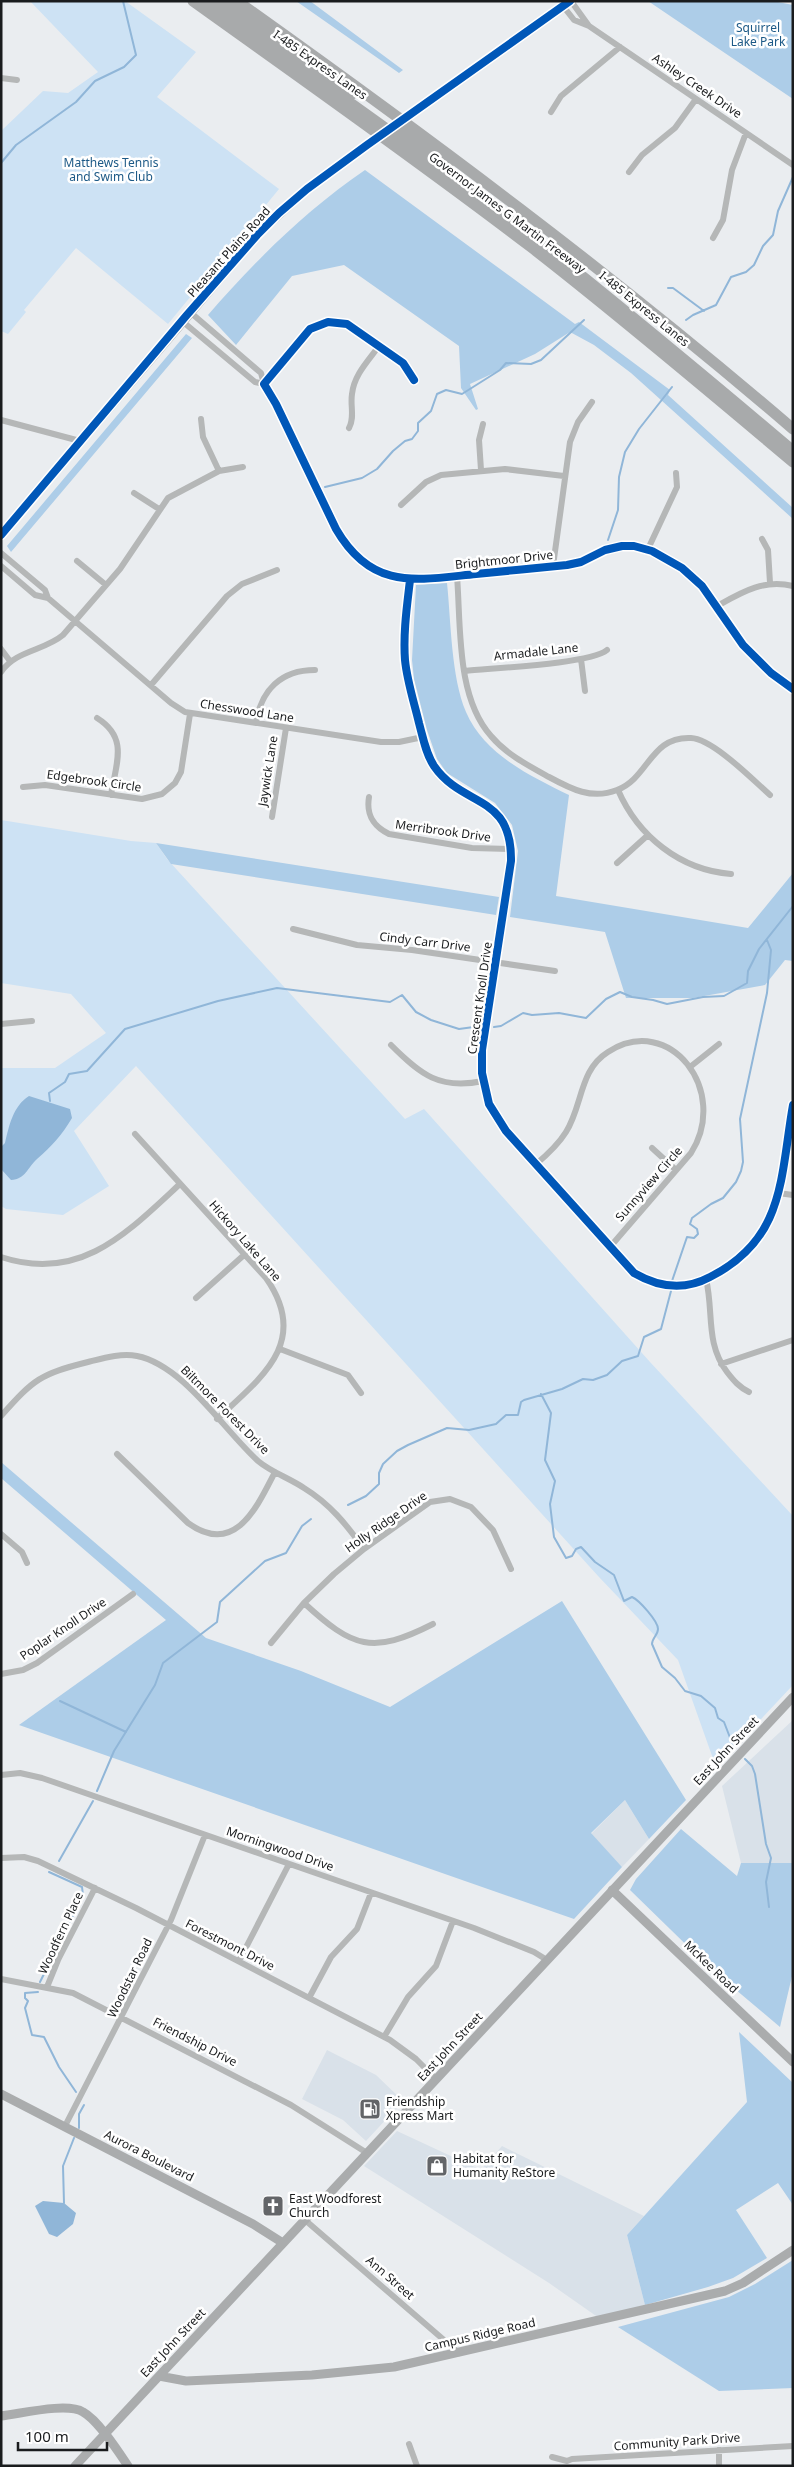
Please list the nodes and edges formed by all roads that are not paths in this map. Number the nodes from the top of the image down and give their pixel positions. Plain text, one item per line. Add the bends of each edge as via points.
1 (193, 1) edge
2 (206, 1) edge
3 (221, 1) edge
4 (237, 1) edge
5 (568, 3) edge
6 (620, 47) junction
7 (1, 78) edge
8 (17, 80) dead end
9 (696, 99) junction
10 (349, 102) junction
11 (551, 112) dead end
12 (746, 133) junction
13 (410, 157) junction
14 (793, 165) edge
15 (629, 172) dead end
16 (713, 238) dead end
17 (190, 312) junction
18 (182, 321) junction
19 (379, 346) junction
20 (414, 380) dead end
21 (264, 384) junction
22 (592, 402) dead end
23 (201, 418) dead end
24 (1, 420) edge
25 (483, 424) dead end
26 (348, 428) dead end
27 (793, 429) edge
28 (80, 441) junction
29 (793, 442) edge
30 (793, 451) edge
31 (793, 462) edge
32 (243, 467) dead end
33 (481, 470) junction
34 (219, 471) junction
35 (676, 473) dead end
36 (564, 476) junction
37 (134, 493) dead end
38 (401, 505) dead end
39 (159, 509) junction
40 (1, 535) edge
41 (762, 539) dead end
42 (648, 549) junction
43 (1, 553) edge
44 (77, 560) dead end
45 (1, 566) edge
46 (553, 566) junction
47 (277, 570) dead end
48 (457, 576) junction
49 (410, 580) junction
50 (770, 583) junction
51 (106, 586) junction
52 (793, 586) edge
53 (48, 598) junction
54 (717, 606) junction
55 (75, 621) junction
56 (1, 649) edge
57 (608, 650) dead end
58 (581, 659) junction
59 (10, 661) junction
60 (315, 670) dead end
61 (465, 671) junction
62 (1, 672) edge
63 (151, 685) junction
64 (793, 689) edge
65 (584, 691) dead end
66 (190, 714) junction
67 (97, 718) dead end
68 (256, 723) junction
69 (286, 728) junction
70 (423, 737) junction
71 (23, 787) dead end
72 (618, 790) junction
73 (110, 795) junction
74 (770, 795) dead end
75 (369, 797) dead end
76 (272, 817) dead end
77 (648, 835) junction
78 (511, 849) junction
79 (617, 863) dead end
80 (731, 874) dead end
81 (293, 929) dead end
82 (496, 962) junction
83 (555, 971) dead end
84 (32, 1021) dead end
85 (1, 1024) edge
86 (719, 1044) dead end
87 (392, 1045) dead end
88 (690, 1067) junction
89 (483, 1081) junction
90 (793, 1105) edge
91 (135, 1134) dead end
92 (652, 1148) dead end
93 (535, 1165) junction
94 (676, 1170) junction
95 (180, 1184) junction
96 (778, 1193) junction
97 (793, 1195) edge
98 (610, 1247) junction
99 (244, 1254) junction
100 (1, 1257) edge
101 (706, 1279) junction
102 (196, 1298) dead end
103 (793, 1340) edge
104 (280, 1349) junction
105 (721, 1364) junction
106 (749, 1392) dead end
107 (361, 1393) dead end
108 (1, 1416) edge
109 (216, 1419) junction
110 (117, 1454) dead end
111 (275, 1472) junction
112 (1, 1534) edge
113 (364, 1549) junction
114 (27, 1563) dead end
115 (511, 1569) dead end
116 (133, 1594) dead end
117 (304, 1603) junction
118 (433, 1624) dead end
119 (271, 1643) dead end
120 (1, 1674) edge
121 (793, 1697) edge
122 (1, 1775) edge
123 (205, 1836) junction
124 (1, 1858) edge
125 (288, 1864) junction
126 (95, 1888) junction
127 (612, 1890) junction
128 (371, 1892) junction
129 (453, 1921) junction
130 (169, 1926) junction
131 (547, 1960) junction
132 (238, 1961) junction
133 (1, 1979) edge
134 (47, 1987) junction
135 (309, 1998) junction
136 (123, 2018) junction
137 (384, 2037) junction
138 (793, 2062) edge
139 (436, 2079) junction
140 (1, 2094) edge
141 (65, 2126) junction
142 (367, 2153) junction
143 (305, 2220) junction
144 (283, 2243) junction
145 (793, 2250) edge
146 (459, 2353) junction
147 (159, 2376) junction
148 (1, 2416) edge
149 (104, 2435) junction
150 (409, 2444) dead end
151 (793, 2446) edge
152 (719, 2450) junction
153 (552, 2457) dead end
154 (567, 2463) edge
155 (75, 2466) edge
156 (128, 2466) edge
157 (417, 2466) edge
158 (719, 2466) edge

1 - 13 highway, Governor James G Martin Freeway
2 - 10 highway, I-485 Express Lanes
3 - 29 highway, I-485 Express Lanes via 417,142 590,273
4 - 27 highway, Governor James G Martin Freeway via 545,226
5 - 6 street, Ashley Creek Drive via 574,20
5 - 17 street, Pleasant Plains Road via 307,189 257,235
6 - 9 street, Ashley Creek Drive
6 - 11 street via 561,96
7 - 8 street
9 - 12 street, Ashley Creek Drive
9 - 15 street via 675,128 642,155
10 - 13 highway
10 - 30 highway, I-485 Express Lanes via 586,279
12 - 14 street, Ashley Creek Drive
12 - 16 street via 732,170 724,220
13 - 31 highway, Governor James G Martin Freeway via 576,283
17 - 18 street, Pleasant Plains Road
17 - 21 street, Brightmoor Drive via 261,373
18 - 21 street via 255,382
18 - 28 street, Pleasant Plains Road
19 - 20 street via 403,363
19 - 21 street via 347,324 321,324 304,334
19 - 26 street via 354,384
21 - 49 street, Brightmoor Drive via 346,544 372,568
22 - 36 street via 573,433
23 - 34 street via 203,437
24 - 28 street
25 - 33 street via 479,440
28 - 40 street, Pleasant Plains Road
32 - 34 street
33 - 36 street via 516,470
33 - 38 street via 436,476
34 - 39 street via 172,495
35 - 42 street via 677,487
36 - 46 street
37 - 39 street
39 - 51 street
41 - 50 street via 768,550
42 - 46 street, Brightmoor Drive via 616,547 581,562
42 - 54 street, Brightmoor Drive via 688,574
43 - 53 street, Chesswood Lane via 45,590
44 - 51 street
45 - 53 street, Chesswood Lane via 35,595
46 - 48 street, Brightmoor Drive
47 - 63 street via 242,584 227,596
48 - 49 street, Brightmoor Drive
48 - 61 street
49 - 70 street, Crescent Knoll Drive via 405,662
50 - 52 street
50 - 54 street via 749,589
51 - 55 street
53 - 55 street, Chesswood Lane
54 - 64 street, Brightmoor Drive via 748,650
55 - 59 street via 55,640
55 - 63 street, Chesswood Lane
56 - 59 street
57 - 58 street, Armadale Lane via 595,657
58 - 61 street, Armadale Lane
58 - 65 street
59 - 62 street
60 - 68 street via 294,671 280,679 264,698
61 - 72 street via 478,718 505,750 539,772 583,793 603,794
63 - 66 street, Chesswood Lane
66 - 68 street, Chesswood Lane
66 - 73 street, Edgebrook Circle via 182,767 175,783 162,794 146,799
67 - 73 street via 112,730 117,743
68 - 69 street, Chesswood Lane
69 - 70 street, Chesswood Lane via 381,742
69 - 76 street, Jaywick Lane
70 - 78 street, Crescent Knoll Drive via 431,760 444,778 483,802 501,819
71 - 73 street, Edgebrook Circle via 45,785
72 - 74 street via 637,777 663,746 675,740 693,738 707,743
72 - 77 street via 628,810
75 - 78 street, Merribrook Drive via 370,817 377,828 388,834 472,848
77 - 79 street
77 - 80 street via 684,861 712,872
78 - 82 street, Crescent Knoll Drive
81 - 82 street, Cindy Carr Drive via 357,945
82 - 83 street, Cindy Carr Drive
82 - 89 street, Crescent Knoll Drive via 482,1050
84 - 85 street
86 - 88 street
87 - 89 street via 413,1066 438,1081 461,1084
88 - 93 street, Sunnyview Circle via 672,1052 653,1044 632,1043 608,1052 588,1073 567,1131 547,1156
88 - 94 street, Sunnyview Circle via 703,1094 704,1123 696,1146
89 - 93 street, Crescent Knoll Drive via 489,1104 498,1120
90 - 96 street, Crescent Knoll Drive
91 - 95 street, Hickory Lake Lane
92 - 94 street
93 - 98 street, Crescent Knoll Drive
94 - 98 street, Sunnyview Circle
95 - 99 street, Hickory Lake Lane
95 - 100 street via 130,1230 96,1252 45,1264
96 - 97 street
96 - 101 street, Crescent Knoll Drive via 768,1225 756,1243 730,1266
98 - 101 street, Crescent Knoll Drive via 634,1273 653,1283 676,1286
99 - 102 street
99 - 104 street, Hickory Lake Lane via 270,1285 280,1304 284,1329
101 - 105 street via 710,1332
103 - 105 street
104 - 107 street via 348,1375
104 - 109 street, Hickory Lake Lane via 262,1377
105 - 106 street via 736,1384
108 - 109 street, Biltmore Forest Drive via 24,1390 48,1373 105,1358 136,1356 164,1366
109 - 111 street, Biltmore Forest Drive via 260,1462
110 - 111 street via 188,1523 209,1534 229,1532 248,1520
111 - 113 street, Biltmore Forest Drive via 331,1507
112 - 114 street via 22,1552
113 - 115 street, Holly Ridge Drive via 430,1502 450,1499 471,1507 488,1523
113 - 117 street, Holly Ridge Drive
116 - 120 street, Poplar Knoll Drive via 37,1663 23,1670
117 - 118 street via 344,1636 364,1642 384,1643 403,1639
117 - 119 street, Holly Ridge Drive
121 - 127 street, East John Street
122 - 123 street, Morningwood Drive via 20,1773 42,1778
123 - 125 street, Morningwood Drive
123 - 130 street, Woodstar Road
124 - 126 street, Forestmont Drive via 31,1858
125 - 128 street, Morningwood Drive
125 - 132 street
126 - 130 street, Forestmont Drive
126 - 134 street, Woodfern Place
127 - 131 street, East John Street
127 - 138 street, McKee Road
128 - 129 street, Morningwood Drive
128 - 135 street via 357,1929 331,1957
129 - 131 street, Morningwood Drive via 510,1941
129 - 137 street via 436,1966 408,1997
130 - 132 street, Forestmont Drive
130 - 136 street, Woodstar Road
131 - 139 street, East John Street
132 - 135 street, Forestmont Drive
133 - 134 street, Friendship Drive
134 - 136 street, Friendship Drive via 73,1993
135 - 137 street, Forestmont Drive
136 - 141 street, Woodstar Road
136 - 142 street, Friendship Drive via 291,2105
137 - 139 street, Forestmont Drive via 416,2059
139 - 142 street, East John Street
140 - 141 street, Aurora Boulevard
141 - 144 street, Aurora Boulevard via 253,2224
142 - 143 street, East John Street
143 - 144 street, East John Street
143 - 146 street, Ann Street
144 - 147 street, East John Street
145 - 146 street, Campus Ridge Road via 750,2279 725,2291
146 - 147 street, Campus Ridge Road via 358,2372 186,2381
147 - 149 street, East John Street
148 - 149 street via 74,2408 92,2419
149 - 155 street, East John Street
149 - 156 street
150 - 157 street
151 - 152 street, Community Park Drive
152 - 154 street, Community Park Drive via 572,2459
152 - 158 street
153 - 154 street

